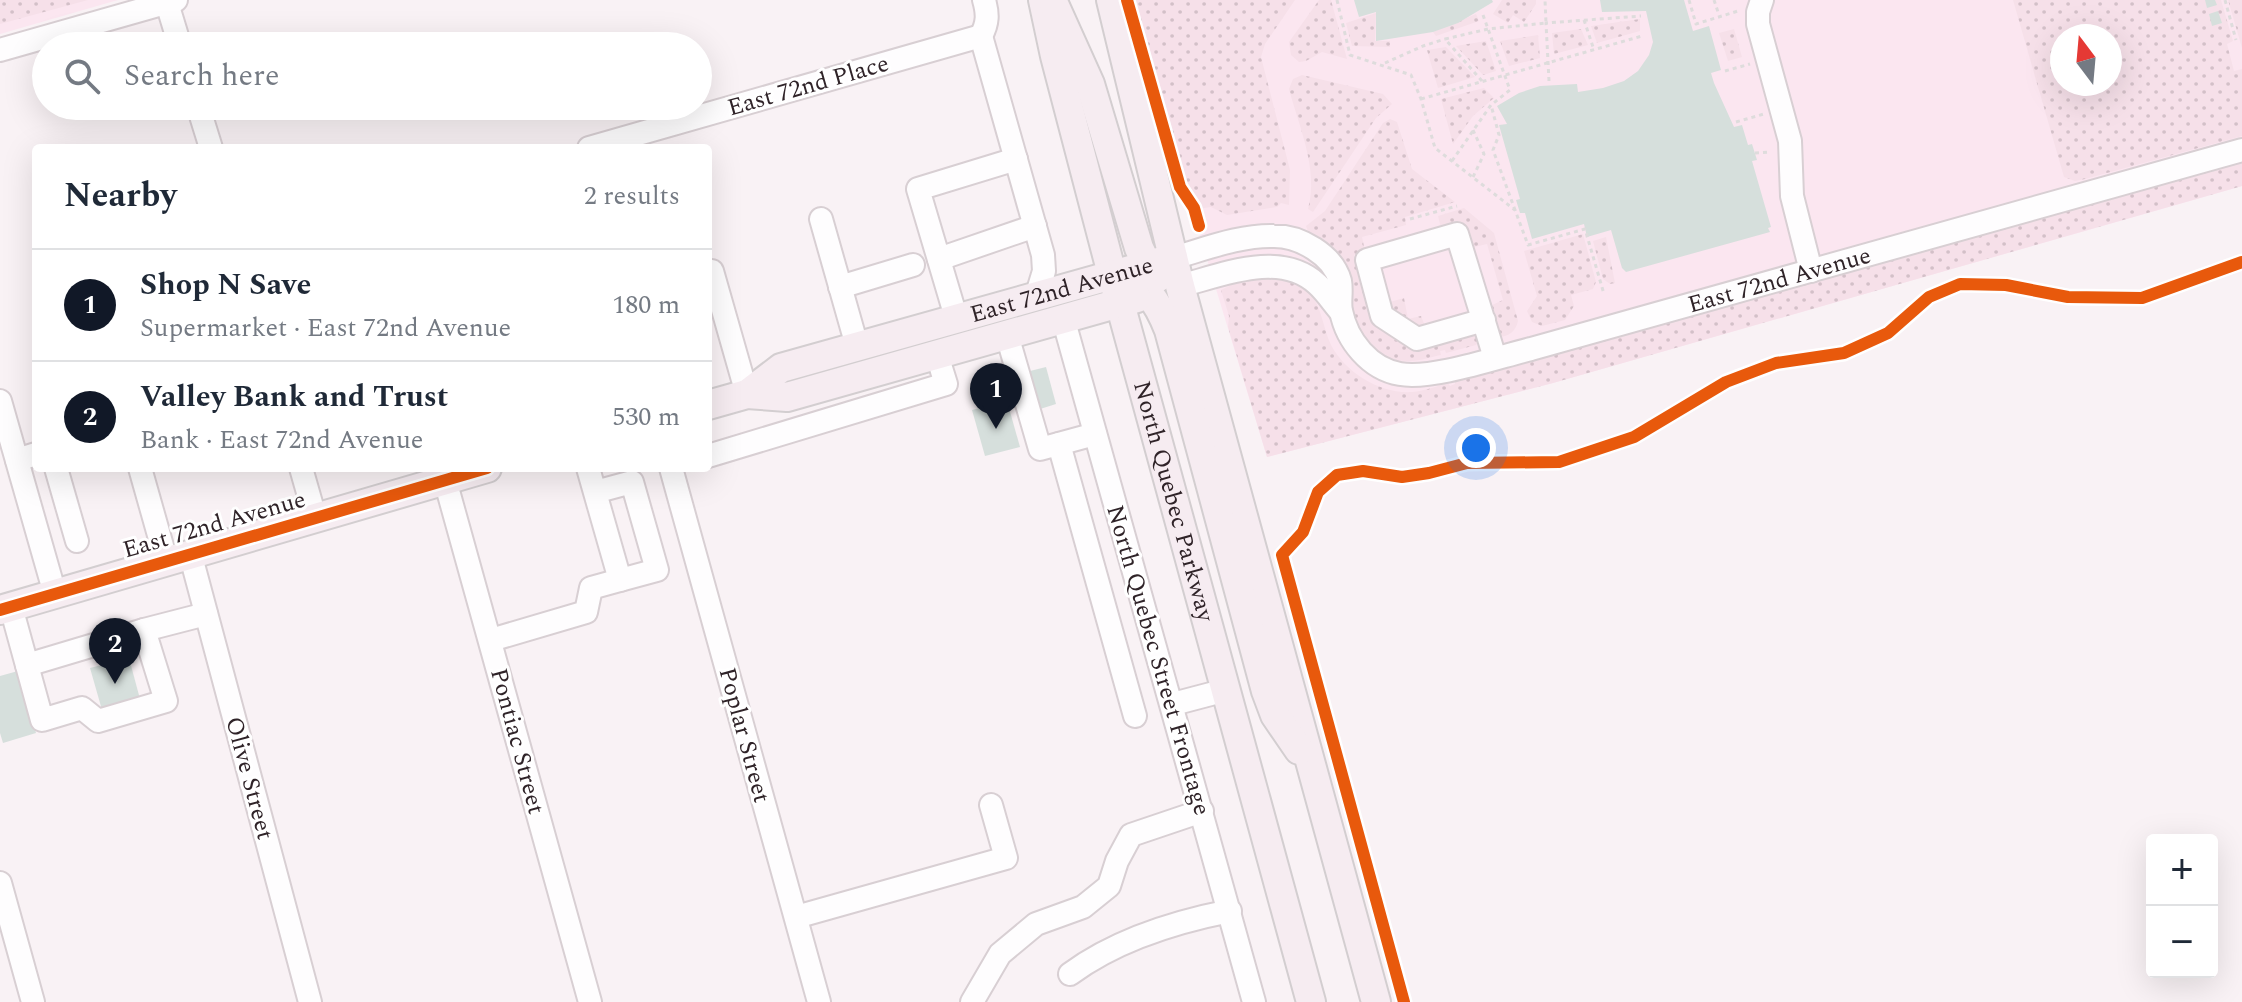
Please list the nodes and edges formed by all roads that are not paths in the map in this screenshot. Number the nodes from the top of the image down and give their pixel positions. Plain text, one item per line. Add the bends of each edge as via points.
1 (984, 0) edge
2 (1043, 0) edge
3 (1052, 0) edge
4 (1111, 0) edge
5 (1762, 0) edge
6 (172, 1) edge
7 (63, 32) edge
8 (178, 32) edge
9 (981, 36) junction
10 (32, 41) edge
11 (0, 50) edge
12 (712, 113) edge
13 (202, 120) edge
14 (687, 120) edge
15 (210, 144) edge
16 (603, 144) edge
17 (2242, 150) edge
18 (1016, 159) junction
19 (821, 219) dead end
20 (1035, 226) junction
21 (939, 259) junction
22 (1160, 261) junction
23 (913, 265) dead end
24 (712, 271) edge
25 (1811, 271) junction
26 (1112, 274) junction
27 (1180, 286) junction
28 (840, 287) junction
29 (1037, 294) junction
30 (1150, 295) junction
31 (1120, 303) junction
32 (1341, 312) junction
33 (956, 317) junction
34 (1063, 318) junction
35 (1484, 320) junction
36 (1007, 335) junction
37 (857, 346) junction
38 (937, 355) junction
39 (1495, 358) junction
40 (747, 394) junction
41 (0, 401) edge
42 (712, 404) edge
43 (1095, 434) junction
44 (1059, 444) junction
45 (16, 449) edge
46 (712, 455) edge
47 (57, 472) edge
48 (142, 472) edge
49 (302, 472) edge
50 (464, 472) edge
51 (589, 472) edge
52 (672, 472) edge
53 (425, 479) edge
54 (595, 492) junction
55 (315, 517) junction
56 (77, 541) dead end
57 (178, 557) junction
58 (620, 580) junction
59 (55, 594) junction
60 (5, 609) edge
61 (206, 614) junction
62 (144, 630) junction
63 (491, 640) junction
64 (27, 665) junction
65 (1226, 690) junction
66 (1173, 704) junction
67 (1135, 716) dead end
68 (1309, 760) junction
69 (991, 805) dead end
70 (1202, 811) junction
71 (0, 883) edge
72 (1230, 911) junction
73 (796, 917) junction
74 (1070, 974) dead end
75 (33, 1002) edge
76 (310, 1002) edge
77 (590, 1002) edge
78 (819, 1002) edge
79 (972, 1002) edge
80 (1254, 1002) edge
81 (1311, 1002) edge
82 (1376, 1002) edge

1 - 9 street via 988,13
2 - 26 main road, North Quebec Parkway
3 - 22 main road via 1090,84 1133,230
4 - 22 main road
5 - 25 street via 1758,24 1790,141 1792,196
6 - 7 street
6 - 8 street
9 - 12 street, East 72nd Place
9 - 18 street
10 - 11 street
13 - 15 street
14 - 16 street, East 72nd Place
17 - 25 street, East 72nd Avenue
18 - 20 street
18 - 21 street via 918,189
19 - 28 street
20 - 21 street
20 - 29 street via 1044,262
21 - 33 street
22 - 26 main road, East 72nd Avenue
22 - 27 main road
22 - 32 street, East 72nd Avenue via 1250,237 1293,239 1321,253 1333,266 1340,281
23 - 28 street
24 - 40 street
25 - 39 street, East 72nd Avenue
26 - 29 main road, East 72nd Avenue
26 - 30 main road via 1136,282
26 - 31 main road, North Quebec Parkway
27 - 30 main road, East 72nd Avenue
27 - 32 street, East 72nd Avenue via 1275,267 1316,284
27 - 68 main road
28 - 37 street
29 - 33 main road, East 72nd Avenue
30 - 31 main road, East 72nd Avenue
30 - 68 main road via 1169,330 1266,691 1283,729
31 - 34 main road, East 72nd Avenue
31 - 65 main road, North Quebec Parkway
32 - 39 street, East 72nd Avenue via 1363,355 1391,372 1419,375
33 - 37 main road, East 72nd Avenue
34 - 36 main road, East 72nd Avenue
34 - 43 street, North Quebec Street Frontage
35 - 35 street via 1457,234 1367,260 1382,316 1417,339
35 - 39 street
36 - 38 main road, East 72nd Avenue
36 - 44 street via 1040,449
37 - 40 main road, East 72nd Avenue via 781,368
38 - 40 main road, East 72nd Avenue via 787,397
38 - 46 street via 946,384
40 - 42 main road, East 72nd Avenue
41 - 45 street
43 - 44 street
43 - 66 street, North Quebec Street Frontage
44 - 67 street
45 - 59 street
47 - 56 street
48 - 57 street, Olive Street
49 - 55 street
50 - 53 main road, East 72nd Avenue
51 - 54 street
52 - 73 street, Poplar Street
53 - 55 main road, East 72nd Avenue
53 - 63 street, Pontiac Street
54 - 58 street
54 - 58 street via 632,482 657,570
55 - 57 main road, East 72nd Avenue
57 - 59 main road, East 72nd Avenue
57 - 61 street, Olive Street
58 - 63 street via 591,588 586,612
59 - 60 main road, East 72nd Avenue
60 - 64 street
61 - 62 street
61 - 76 street, Olive Street
62 - 64 street
62 - 64 street via 166,701 98,721 82,708 42,720
63 - 77 street, Pontiac Street
65 - 66 street
65 - 81 main road, North Quebec Parkway
66 - 70 street, North Quebec Street Frontage
68 - 82 main road
69 - 73 street via 1006,858
70 - 72 street, North Quebec Street Frontage
70 - 79 street via 1131,835 1109,886 1083,907 1036,924 1000,954
71 - 75 street
72 - 74 street via 1138,937
72 - 80 street, North Quebec Street Frontage
73 - 78 street, Poplar Street

